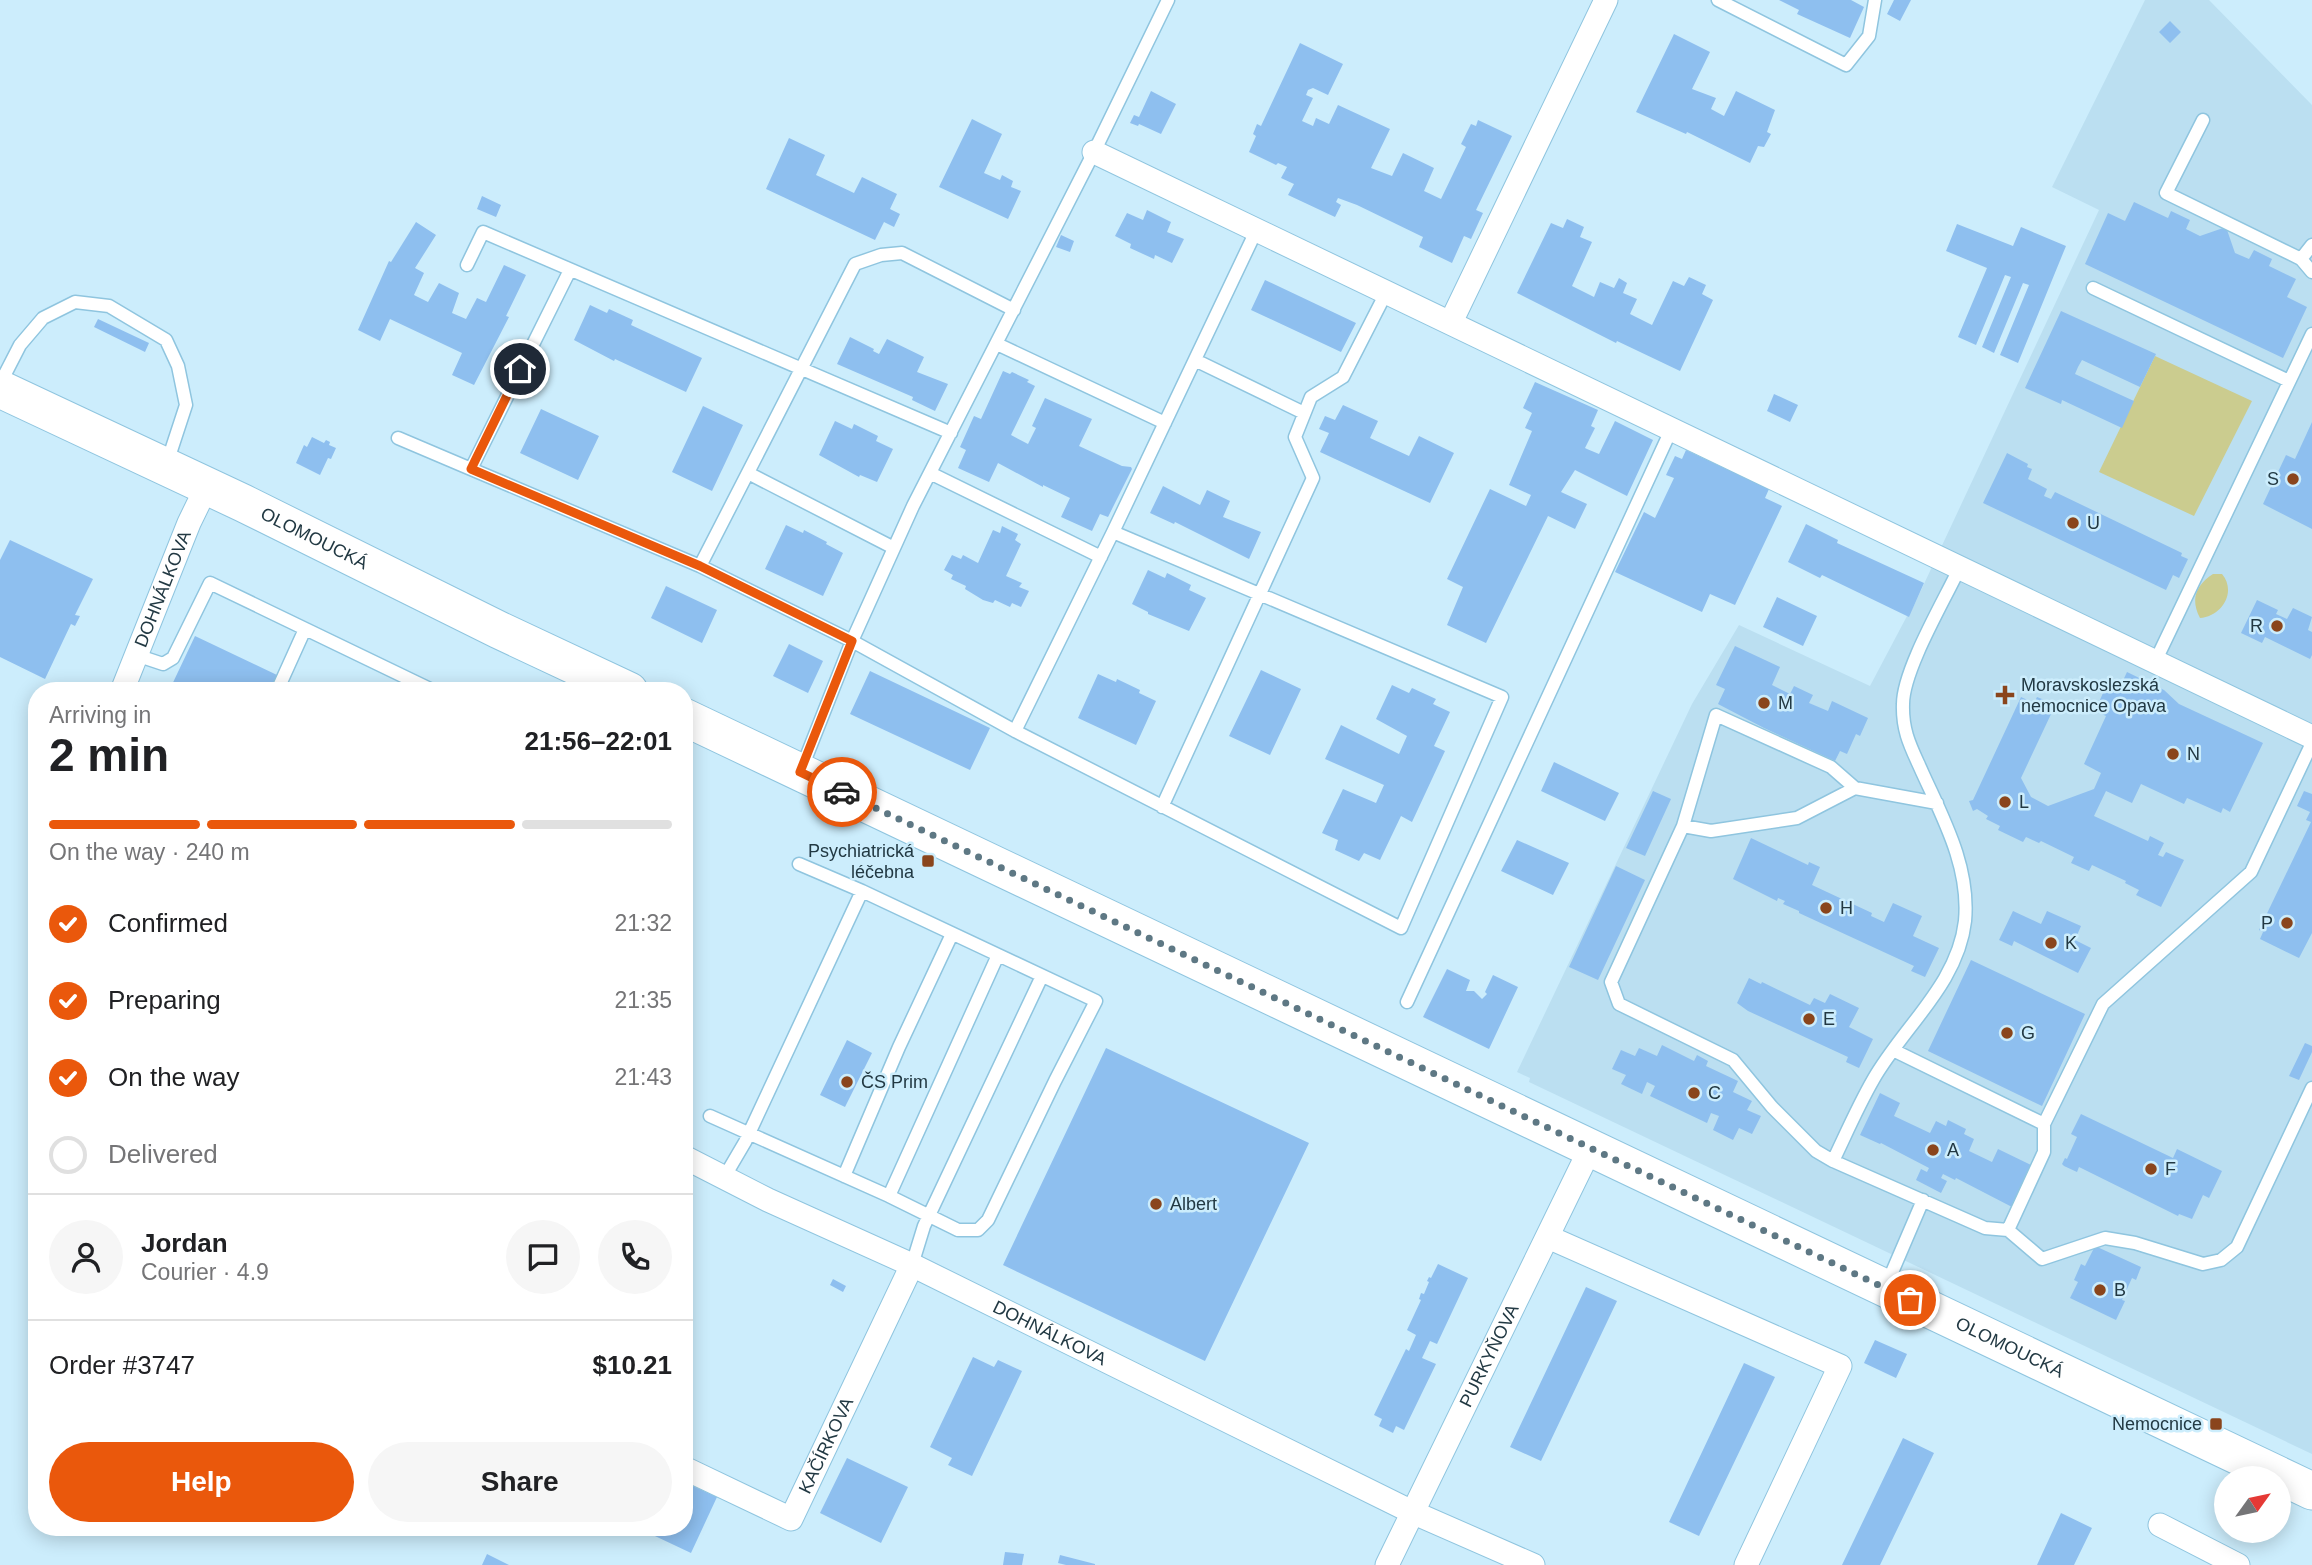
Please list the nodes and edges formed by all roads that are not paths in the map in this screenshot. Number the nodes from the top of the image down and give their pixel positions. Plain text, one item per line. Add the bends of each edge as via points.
1 (1168, 0) edge
2 (1606, 0) edge
3 (1718, 0) edge
4 (1875, 0) edge
5 (2203, 120) dead end
6 (1094, 152) junction
7 (1257, 229) junction
8 (2312, 245) edge
9 (2301, 259) junction
10 (467, 265) dead end
11 (570, 270) junction
12 (2312, 272) edge
13 (2093, 288) dead end
14 (1387, 291) junction
15 (1014, 310) junction
16 (1451, 322) junction
17 (2312, 334) edge
18 (996, 344) junction
19 (1195, 360) junction
20 (802, 369) junction
21 (2289, 381) junction
22 (0, 387) edge
23 (1304, 413) junction
24 (1165, 423) junction
25 (1672, 428) junction
26 (951, 433) junction
27 (398, 438) dead end
28 (166, 467) junction
29 (471, 469) junction
30 (748, 473) junction
31 (930, 473) junction
32 (207, 486) junction
33 (1113, 532) junction
34 (894, 548) junction
35 (1101, 557) junction
36 (700, 566) junction
37 (1960, 567) junction
38 (1258, 594) junction
39 (305, 629) junction
40 (852, 641) junction
41 (136, 655) junction
42 (2155, 662) junction
43 (126, 682) edge
44 (281, 682) edge
45 (415, 682) edge
46 (610, 682) edge
47 (693, 721) edge
48 (1015, 732) junction
49 (2312, 740) edge
50 (800, 772) junction
51 (1855, 788) junction
52 (1937, 803) junction
53 (1162, 807) junction
54 (1683, 825) junction
55 (799, 864) dead end
56 (862, 891) junction
57 (952, 934) junction
58 (998, 955) junction
59 (1042, 976) junction
60 (1407, 1002) dead end
61 (1893, 1050) junction
62 (2312, 1088) edge
63 (710, 1116) dead end
64 (2043, 1124) junction
65 (749, 1132) junction
66 (1591, 1147) junction
67 (693, 1161) edge
68 (1833, 1161) junction
69 (725, 1176) junction
70 (844, 1176) junction
71 (889, 1196) junction
72 (1923, 1200) junction
73 (929, 1216) junction
74 (2008, 1230) junction
75 (1548, 1237) junction
76 (912, 1265) junction
77 (1885, 1288) junction
78 (693, 1472) edge
79 (2312, 1491) edge
80 (1412, 1512) junction
81 (2160, 1525) dead end
82 (1387, 1565) edge
83 (1533, 1565) edge
84 (1746, 1565) edge
85 (2238, 1565) edge

1 - 6 lane
2 - 16 street
3 - 4 lane via 1846,65 1869,36
5 - 9 lane via 2166,194
6 - 7 street
6 - 15 lane
7 - 14 street
7 - 19 lane
8 - 9 lane
9 - 12 lane
10 - 11 lane via 483,232
11 - 20 lane
11 - 29 lane
13 - 21 lane
14 - 16 street
14 - 23 lane via 1343,377 1311,397
15 - 18 lane
15 - 20 lane via 902,253 881,255 855,264
16 - 25 street
17 - 21 lane
18 - 24 lane
18 - 26 lane
19 - 23 lane
19 - 24 lane
20 - 26 lane
20 - 30 lane
21 - 42 lane
22 - 28 main road, OLOMOUCKÁ
22 - 28 lane via 20,345 44,318 75,302 109,306 166,340 178,366 186,405
23 - 38 lane via 1295,437 1312,478
24 - 33 lane
25 - 37 street
25 - 60 lane
26 - 31 lane
27 - 29 lane
28 - 32 main road, OLOMOUCKÁ
29 - 36 lane
30 - 34 lane
30 - 36 lane
31 - 34 lane
31 - 35 lane
32 - 41 street, DOHNÁLKOVA
32 - 46 main road, OLOMOUCKÁ
33 - 35 lane
33 - 38 lane
34 - 40 lane
35 - 48 lane
36 - 40 lane
37 - 42 street
37 - 52 lane via 1912,666 1902,701 1904,731
38 - 53 lane
38 - 53 lane via 1502,697 1401,928
39 - 41 lane via 210,583 173,658 163,664
39 - 44 lane
39 - 45 lane
40 - 48 lane
40 - 50 lane
41 - 43 street, DOHNÁLKOVA
42 - 49 street
47 - 50 main road, OLOMOUCKÁ
48 - 53 lane
49 - 64 lane via 2251,872 2103,1004
50 - 66 main road, OLOMOUCKÁ
51 - 52 lane
51 - 54 lane via 1797,818 1711,831
51 - 54 lane via 1831,767 1716,715
52 - 61 lane via 1954,842 1964,885 1965,920 1945,980
54 - 68 lane via 1611,982 1619,1004 1733,1060 1772,1107 1816,1151
55 - 56 lane
56 - 57 lane
56 - 65 lane
57 - 58 lane
57 - 70 lane
58 - 59 lane
58 - 71 lane
59 - 73 lane
59 - 73 lane via 1096,1002 988,1220 978,1230 958,1230
61 - 64 lane
61 - 68 lane
62 - 74 lane via 2237,1247 2221,1260 2203,1264 2105,1238 2042,1259
63 - 65 lane
64 - 74 lane via 2044,1152
65 - 69 lane
65 - 70 lane
66 - 75 street, PURKYŇOVA
66 - 77 main road, OLOMOUCKÁ
67 - 69 street, DOHNÁLKOVA
68 - 72 lane
69 - 76 street, DOHNÁLKOVA
70 - 71 lane
71 - 73 lane
72 - 74 lane via 1985,1228
72 - 77 lane
73 - 76 lane
75 - 80 street, PURKYŇOVA
75 - 84 street via 1840,1366
76 - 78 street, KAČÍRKOVA via 790,1519
76 - 80 street, DOHNÁLKOVA
77 - 79 main road, OLOMOUCKÁ
80 - 82 street, PURKYŇOVA
80 - 83 street
81 - 85 street

